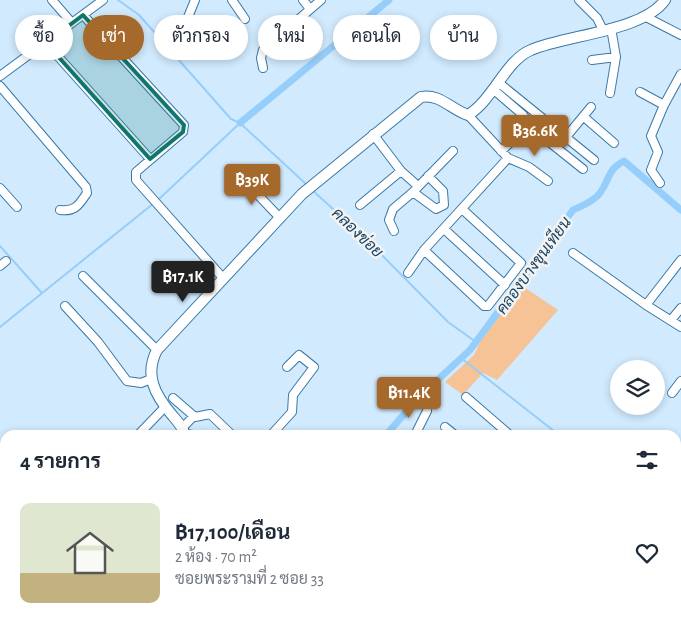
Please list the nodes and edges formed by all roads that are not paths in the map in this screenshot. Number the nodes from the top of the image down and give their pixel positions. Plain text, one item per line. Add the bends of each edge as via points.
1 (52, 0) edge
2 (103, 0) edge
3 (196, 0) edge
4 (232, 0) edge
5 (302, 0) edge
6 (321, 0) edge
7 (579, 0) edge
8 (665, 0) edge
9 (310, 8) junction
10 (65, 15) edge
11 (83, 15) joint
12 (189, 15) edge
13 (242, 15) edge
14 (646, 17) junction
15 (73, 22) edge
16 (607, 29) junction
17 (681, 35) edge
18 (616, 57) junction
19 (22, 60) edge
20 (61, 60) edge
21 (124, 60) edge
22 (592, 60) dead end
23 (263, 68) dead end
24 (681, 74) edge
25 (0, 76) edge
26 (0, 86) edge
27 (497, 86) junction
28 (640, 92) dead end
29 (610, 93) dead end
30 (664, 105) junction
31 (592, 107) dead end
32 (468, 115) junction
33 (584, 117) junction
34 (373, 134) junction
35 (566, 137) junction
36 (511, 142) dead end
37 (614, 143) dead end
38 (453, 151) dead end
39 (501, 151) junction
40 (508, 158) junction
41 (150, 159) junction
42 (594, 160) dead end
43 (584, 169) dead end
44 (401, 171) junction
45 (428, 176) junction
46 (241, 177) dead end
47 (548, 181) dead end
48 (660, 183) dead end
49 (0, 188) edge
50 (416, 189) junction
51 (360, 205) dead end
52 (17, 207) dead end
53 (462, 209) junction
54 (60, 210) dead end
55 (280, 218) junction
56 (444, 229) junction
57 (394, 231) dead end
58 (424, 250) junction
59 (573, 253) dead end
60 (681, 260) edge
61 (408, 273) dead end
62 (221, 275) junction
63 (83, 276) dead end
64 (505, 285) junction
65 (646, 305) junction
66 (65, 306) dead end
67 (681, 308) edge
68 (671, 320) junction
69 (681, 326) edge
70 (157, 350) junction
71 (288, 366) dead end
72 (151, 380) junction
73 (681, 381) edge
74 (672, 393) dead end
75 (466, 397) dead end
76 (173, 398) dead end
77 (165, 406) junction
78 (427, 411) dead end
79 (194, 416) junction
80 (445, 427) dead end
81 (143, 430) edge
82 (184, 430) edge
83 (187, 430) edge
84 (227, 430) edge
85 (276, 430) edge
86 (418, 430) edge
87 (449, 430) edge
88 (504, 430) edge

1 - 10 street
2 - 11 street
3 - 12 street
4 - 13 street
5 - 9 street
6 - 9 street
7 - 16 street
8 - 14 street
9 - 23 street via 263,50
11 - 15 street
14 - 16 street
14 - 17 street
16 - 18 street
16 - 27 street via 526,52
18 - 22 street
18 - 29 street
19 - 25 street
20 - 41 street
21 - 41 street via 184,125 184,132
24 - 30 street
26 - 54 street via 86,187 87,193 77,206 69,211
27 - 32 street
27 - 35 street
27 - 43 street via 533,129
28 - 30 street
30 - 48 street via 651,136 658,152 651,170
31 - 33 street
32 - 34 street via 428,95 413,102
32 - 39 street
33 - 35 street
33 - 37 street
34 - 44 street
34 - 55 street via 317,180
35 - 42 street
36 - 39 street
38 - 45 street
39 - 40 street
40 - 47 street via 529,167
40 - 53 street
41 - 62 street via 135,176 142,189
44 - 50 street
44 - 51 street
45 - 50 street
45 - 50 street via 443,191 444,204 436,209
46 - 55 street
49 - 52 street
50 - 57 street via 393,209 390,220
53 - 56 street
53 - 64 street via 521,263
55 - 62 street
56 - 58 street
56 - 64 street
58 - 61 street
58 - 64 street via 484,306 488,306
59 - 65 street
60 - 65 street
62 - 70 street
63 - 70 street
65 - 68 street
66 - 72 street via 127,381 141,383
67 - 68 street
68 - 69 street
70 - 72 street via 150,368
71 - 85 street via 302,355 314,367 293,395 292,412
72 - 77 street
73 - 74 street
75 - 88 street
76 - 79 street
77 - 81 street
77 - 82 street
78 - 86 street
79 - 83 street
79 - 84 street via 210,414
80 - 87 street

